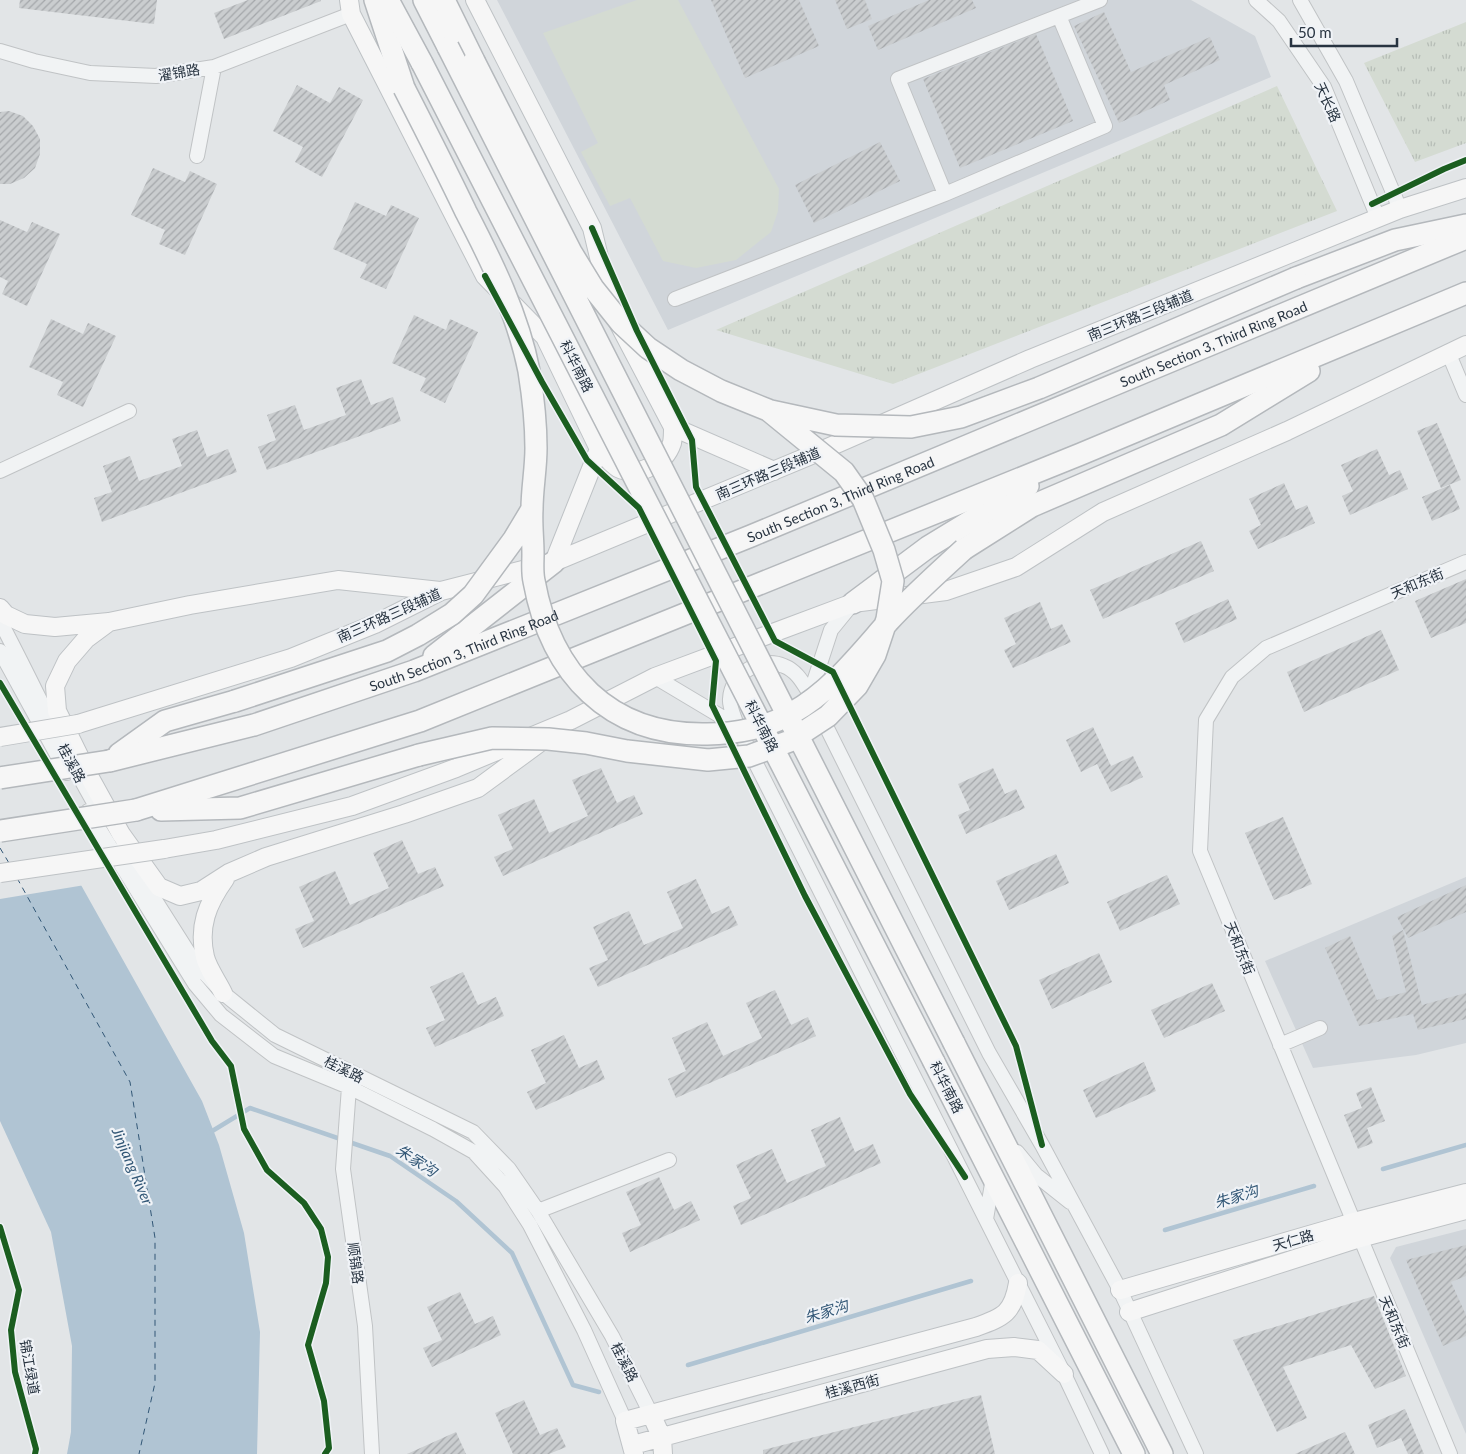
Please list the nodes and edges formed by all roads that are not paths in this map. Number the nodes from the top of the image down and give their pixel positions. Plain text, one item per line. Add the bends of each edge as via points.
1 (375, 0) edge
2 (388, 0) edge
3 (424, 0) edge
4 (444, 0) edge
5 (475, 0) edge
6 (1100, 0) edge
7 (1256, 0) edge
8 (1300, 0) edge
9 (348, 5) edge
10 (1059, 16) junction
11 (0, 51) edge
12 (214, 67) junction
13 (197, 156) dead end
14 (1466, 188) edge
15 (945, 194) junction
16 (1400, 209) junction
17 (1378, 218) junction
18 (1466, 225) edge
19 (1466, 238) edge
20 (1466, 293) edge
21 (675, 299) dead end
22 (1367, 335) junction
23 (1466, 345) edge
24 (1448, 352) junction
25 (1466, 395) edge
26 (768, 410) junction
27 (129, 411) dead end
28 (673, 427) junction
29 (599, 449) junction
30 (1081, 454) junction
31 (0, 471) edge
32 (774, 471) junction
33 (532, 508) junction
34 (554, 562) junction
35 (1466, 562) edge
36 (440, 591) junction
37 (854, 603) junction
38 (0, 608) edge
39 (0, 621) edge
40 (109, 622) junction
41 (0, 651) edge
42 (414, 671) junction
43 (655, 677) junction
44 (810, 694) junction
45 (571, 720) junction
46 (737, 726) junction
47 (0, 736) edge
48 (109, 761) junction
49 (0, 778) edge
50 (136, 810) junction
51 (0, 831) edge
52 (0, 873) edge
53 (229, 873) junction
54 (223, 993) junction
55 (1320, 1028) dead end
56 (1280, 1045) junction
57 (353, 1073) junction
58 (349, 1087) junction
59 (996, 1126) junction
60 (669, 1160) dead end
61 (993, 1177) junction
62 (1466, 1193) edge
63 (1075, 1206) junction
64 (1466, 1210) edge
65 (538, 1211) junction
66 (986, 1219) junction
67 (1357, 1230) junction
68 (1018, 1283) junction
69 (1120, 1290) junction
70 (1129, 1312) junction
71 (1064, 1374) junction
72 (651, 1414) junction
73 (625, 1421) junction
74 (663, 1446) edge
75 (634, 1449) edge
76 (372, 1454) edge
77 (1102, 1454) edge
78 (1134, 1454) edge
79 (1162, 1454) edge
80 (1196, 1454) edge
81 (1450, 1454) edge

1 - 33 highway, bridge via 404,88 495,268 518,331 534,410 536,449
2 - 61 highway, 科华南路, bridge
3 - 59 highway, 科华南路, bridge
4 - 26 highway, bridge via 571,252 621,323 648,348 681,370
5 - 28 main road via 592,228 612,311
6 - 10 street
7 - 17 street, 天长路 via 1279,21 1324,87
8 - 16 street, 天长路 via 1346,81
9 - 12 street, 濯锦路
9 - 29 main road via 485,276 545,337
10 - 15 street via 1104,126
10 - 15 street via 898,78
11 - 12 street, 濯锦路 via 90,73 156,76
12 - 13 street
14 - 16 main road, 南三环路三段辅道
15 - 21 street
16 - 17 main road, 南三环路三段辅道
17 - 32 main road, 南三环路三段辅道 via 1030,359
18 - 26 highway, bridge via 1395,240 961,417 911,427 836,425
19 - 42 highway, South Section 3, Third Ring Road via 751,536
20 - 22 highway
22 - 30 highway
22 - 33 highway, bridge via 1221,425 1032,506 964,549 826,689 791,714 759,727 726,734 686,734 653,729 620,716 590,695 562,660 546,627 534,579
23 - 24 main road
24 - 25 street
24 - 37 main road via 1287,432 1103,512 1016,567 946,591
26 - 50 highway, bridge via 844,472 863,499 893,581 887,620 875,655 857,686 828,716 790,741 749,756 708,760 548,739 492,738 419,754 240,808
27 - 31 street
28 - 29 main road via 672,443 664,458 649,468 634,472 619,468
28 - 32 main road
29 - 34 main road
30 - 37 highway via 928,547
30 - 50 highway via 420,721
32 - 34 main road, 南三环路三段辅道
33 - 48 highway, bridge via 473,596 452,614 418,635 387,651 165,721
34 - 36 main road, 南三环路三段辅道
34 - 42 highway
35 - 56 street, 天和东街 via 1266,648 1232,677 1206,720 1200,851
36 - 40 main road via 338,580
36 - 47 main road, 南三环路三段辅道, bridge via 375,624 292,658 78,724
37 - 43 main road
37 - 44 street via 831,630
38 - 40 main road via 6,615 26,624 55,627
39 - 54 street, 桂溪路 via 46,714 130,862 195,963
40 - 53 main road via 86,639 68,661 55,686 57,711 121,834 160,887 180,896 201,891
41 - 58 street, 桂溪路 via 94,822 195,984 221,1015 274,1056
42 - 48 highway, South Section 3, Third Ring Road via 254,725
43 - 45 main road
43 - 46 street
44 - 46 street via 797,675 785,666 768,662 747,669 736,682 730,700
44 - 63 street via 989,1053
45 - 52 main road, bridge via 456,768 352,806 216,840
45 - 53 main road via 478,788 266,857
46 - 66 street
48 - 49 highway, South Section 3, Third Ring Road, bridge
50 - 51 highway, bridge
53 - 54 main road via 214,894 202,927 206,959
54 - 57 street, 桂溪路 via 274,1035
55 - 56 street
56 - 67 street, 天和东街
57 - 58 street, 顺锦路
57 - 65 street, 桂溪路 via 473,1132 509,1169
58 - 73 street, 桂溪路 via 474,1152 505,1186 530,1225 580,1322
58 - 76 street, 顺锦路 via 344,1169 365,1326
59 - 63 street via 1036,1175
59 - 79 highway, 科华南路
60 - 65 street
61 - 66 street
61 - 78 highway, 科华南路
62 - 67 main road, 天仁路
63 - 69 street
64 - 67 main road, 天仁路
65 - 72 street, 桂溪路 via 612,1336
66 - 68 street
67 - 69 main road, 天仁路
67 - 70 main road, 天仁路
67 - 81 street, 天和东街
68 - 71 street
68 - 72 main road, 桂溪西街 via 1014,1301 1003,1316 976,1327
69 - 70 street
70 - 80 street
71 - 74 main road, 桂溪西街 via 1038,1350 1014,1347 987,1349
71 - 77 street
72 - 73 main road, 桂溪西街
72 - 74 main road, 桂溪路
73 - 75 main road, 桂溪路
74 - 75 main road, 桂溪西街

